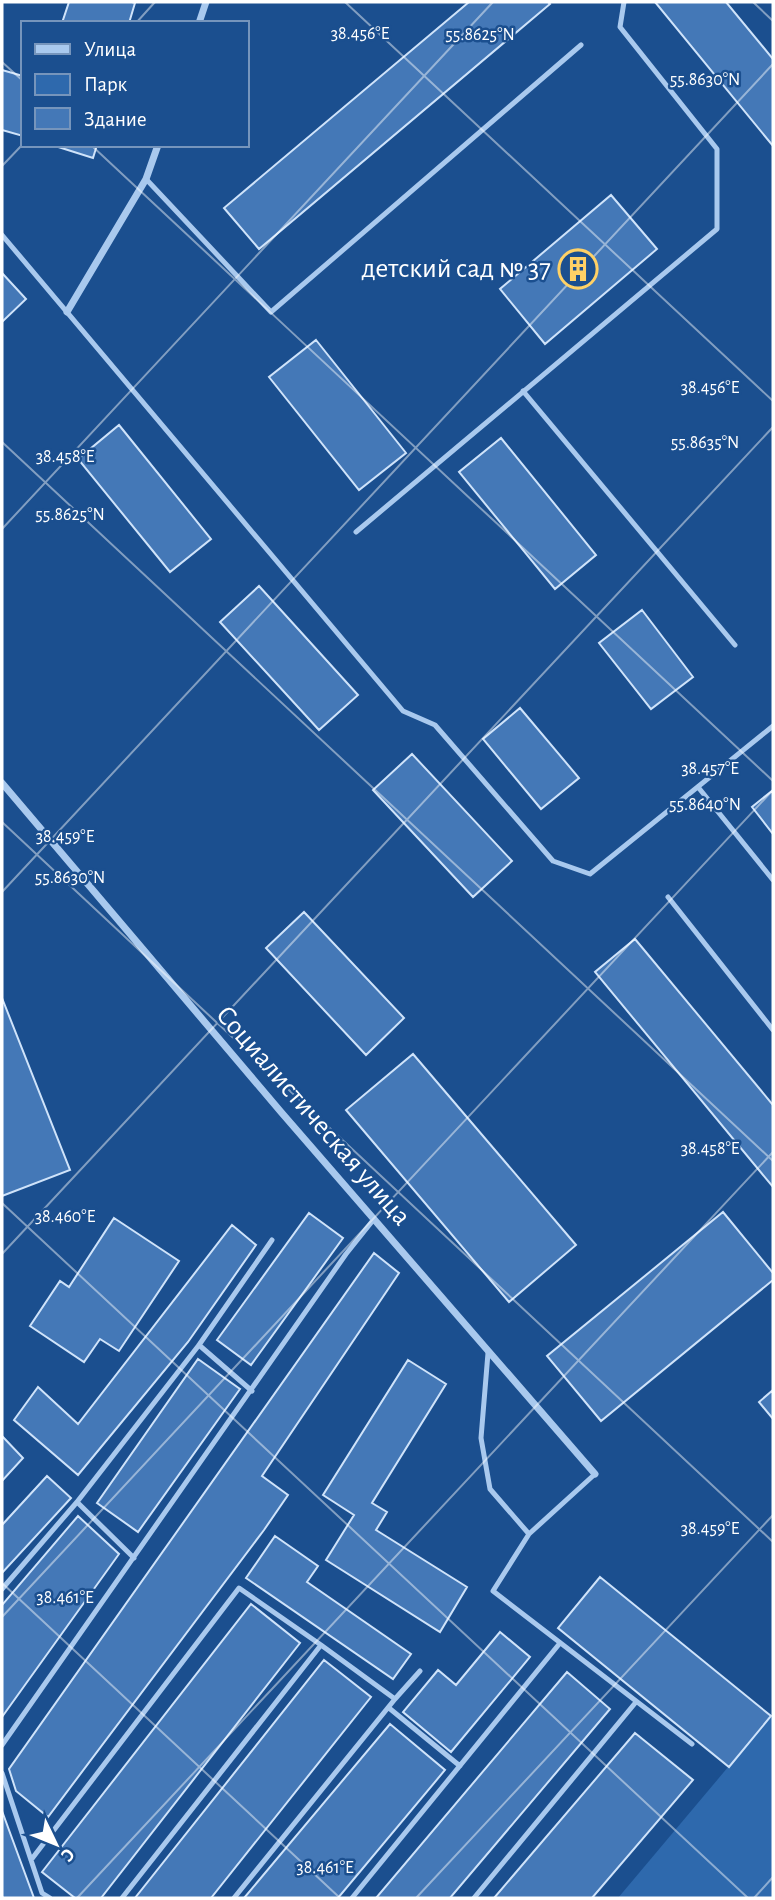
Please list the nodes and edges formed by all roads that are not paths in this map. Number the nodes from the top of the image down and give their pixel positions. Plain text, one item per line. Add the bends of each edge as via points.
1 (206, 2) edge
2 (624, 2) edge
3 (200, 21) edge
4 (582, 45) dead end
5 (157, 147) edge
6 (146, 180) junction
7 (2, 235) edge
8 (67, 312) junction
9 (523, 391) junction
10 (356, 532) dead end
11 (734, 645) dead end
12 (773, 726) edge
13 (2, 783) edge
14 (698, 787) junction
15 (773, 880) edge
16 (668, 897) dead end
17 (773, 1030) edge
18 (374, 1219) junction
19 (272, 1240) dead end
20 (199, 1345) junction
21 (488, 1353) junction
22 (252, 1391) junction
23 (595, 1474) joint
24 (77, 1502) junction
25 (528, 1534) junction
26 (134, 1558) junction
27 (2, 1589) edge
28 (560, 1643) junction
29 (321, 1645) junction
30 (420, 1671) dead end
31 (395, 1699) junction
32 (636, 1702) junction
33 (389, 1708) junction
34 (692, 1744) dead end
35 (2, 1745) edge
36 (460, 1766) junction
37 (2, 1773) edge
38 (31, 1860) junction
39 (50, 1898) edge
40 (122, 1898) edge
41 (234, 1898) edge
42 (352, 1898) edge
43 (474, 1898) edge

1 - 3 street
2 - 9 lane via 620,27 717,149 717,229
4 - 6 lane via 271,312
5 - 6 street
6 - 8 street
7 - 8 lane
8 - 14 lane via 403,711 435,725 553,861 590,874
9 - 10 lane
9 - 11 lane
12 - 14 lane
13 - 18 street, Социалистическая улица
14 - 15 lane
16 - 17 lane
18 - 21 street, Социалистическая улица
18 - 22 lane
19 - 20 lane
20 - 22 lane
20 - 24 lane
21 - 23 street, Социалистическая улица
21 - 25 lane via 481,1438 490,1489
22 - 26 lane
23 - 25 lane
24 - 26 lane
24 - 27 lane
25 - 28 lane via 493,1591
26 - 35 lane
28 - 32 lane
28 - 36 lane
29 - 31 lane
29 - 38 lane via 239,1588
29 - 40 lane
30 - 31 lane
31 - 33 lane
32 - 34 lane
32 - 43 lane
33 - 36 lane
33 - 41 lane
36 - 42 lane
37 - 38 lane
38 - 39 lane via 42,1893

